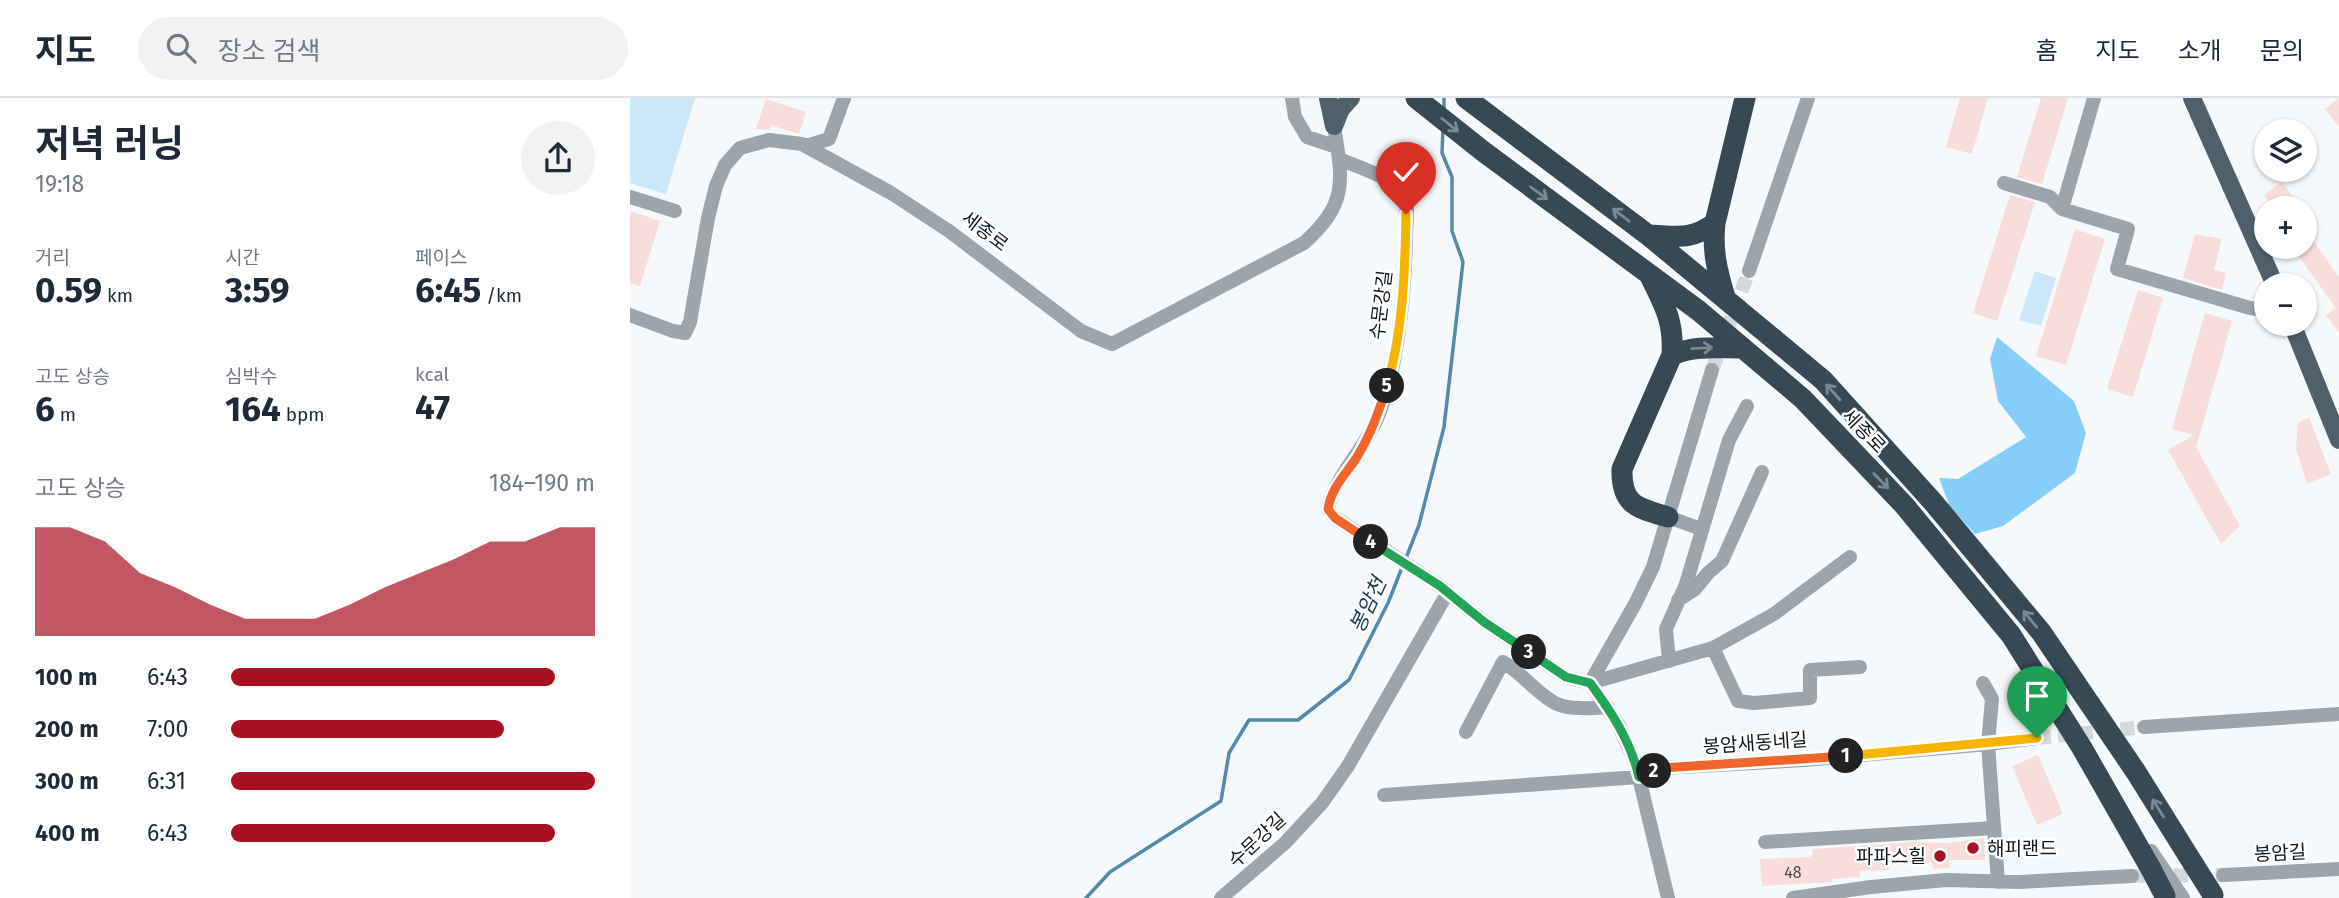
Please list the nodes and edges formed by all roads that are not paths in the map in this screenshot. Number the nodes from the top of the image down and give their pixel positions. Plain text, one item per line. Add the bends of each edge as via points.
1 (844, 98) edge
2 (1292, 98) edge
3 (1328, 98) edge
4 (1351, 98) edge
5 (1416, 98) edge
6 (1745, 98) edge
7 (1808, 98) edge
8 (2094, 98) edge
9 (2192, 98) edge
10 (1473, 104) edge
11 (1334, 126) junction
12 (806, 146) junction
13 (1338, 153) junction
14 (2004, 183) dead end
15 (630, 197) edge
16 (2062, 209) junction
17 (675, 211) dead end
18 (1714, 223) junction
19 (1648, 235) junction
20 (1749, 271) tunnel mouth
21 (2270, 273) edge
22 (1650, 274) junction
23 (1725, 297) junction
24 (2254, 308) edge
25 (630, 315) edge
26 (2297, 336) edge
27 (1742, 348) junction
28 (1672, 355) junction
29 (1712, 370) tunnel mouth
30 (1747, 406) dead end
31 (2339, 440) edge
32 (1762, 472) dead end
33 (1668, 517) junction
34 (1701, 529) junction
35 (1850, 557) dead end
36 (1444, 589) junction
37 (1677, 600) junction
38 (1713, 648) junction
39 (1669, 661) junction
40 (1860, 667) dead end
41 (1590, 683) junction
42 (1983, 683) dead end
43 (1608, 708) junction
44 (2339, 714) edge
45 (2144, 727) tunnel mouth
46 (1466, 733) dead end
47 (2037, 738) tunnel mouth
48 (1988, 744) junction
49 (2082, 748) junction
50 (1639, 777) junction
51 (1384, 795) dead end
52 (1994, 828) junction
53 (1765, 842) dead end
54 (2339, 869) edge
55 (2142, 873) junction
56 (2223, 875) tunnel mouth
57 (1997, 882) junction
58 (1872, 892) edge
59 (2171, 897) edge
60 (2214, 897) edge
61 (1221, 898) edge
62 (1668, 898) edge
63 (1793, 898) edge

1 - 12 street via 829,139
2 - 13 street, 수문강길 via 1295,117 1307,137
3 - 11 main road
4 - 11 main road
5 -> 22 highway, 세종로
6 - 18 highway
7 - 20 street
8 - 16 street
9 - 21 main road
19 -> 10 highway, 세종로
11 - 13 street, 세종로
12 - 13 street, 세종로 via 891,193 1081,331 1112,344 1304,243 1333,212 1340,188
12 - 25 street, 세종로 via 769,140 740,148 725,166 708,218 685,333
13 - 36 street, 수문강길 via 1393,183 1404,194 1405,277 1394,362 1377,419 1330,494 1328,509
14 - 16 street via 2050,197
15 - 17 street
16 - 24 street via 2128,229 2117,269
18 - 19 highway via 1700,234
18 - 23 highway via 1714,262
19 - 23 highway, 세종로
22 - 27 highway, 세종로
22 - 28 highway via 1671,319
60 -> 23 highway, 세종로, bridge via 2041,632 1823,380
26 - 31 main road
28 -> 27 highway via 1698,347
27 -> 49 highway, 세종로 via 1802,399 1904,505 2011,635
28 - 33 highway via 1622,469 1621,486 1639,509
29 - 33 street
30 - 34 street via 1729,440
32 - 37 street via 1722,561
33 - 34 street
33 - 41 street via 1653,566
34 - 37 street
35 - 38 street via 1774,614
36 - 41 street via 1566,677
36 - 61 street, 수문강길 via 1348,766 1322,803 1285,843
37 - 39 street via 1665,629
38 - 39 street
38 - 40 street, 봉암새동네길 via 1738,701 1810,698 1810,670
39 - 41 street
41 - 43 street
42 - 48 street via 1992,699
43 - 46 street via 1557,704 1503,663
43 - 50 street
44 - 45 street
47 - 48 street, 봉암새동네길
48 - 50 street, 봉암새동네길 via 1662,768
48 - 52 street
49 - 55 highway, 세종로
49 - 59 street
50 - 51 street, 봉암새동네길
50 - 62 street
52 - 53 street
52 - 57 street
54 - 56 street, 봉암길
55 - 57 street
55 - 59 highway, 세종로, bridge
57 - 58 street via 1946,880
58 - 63 street

